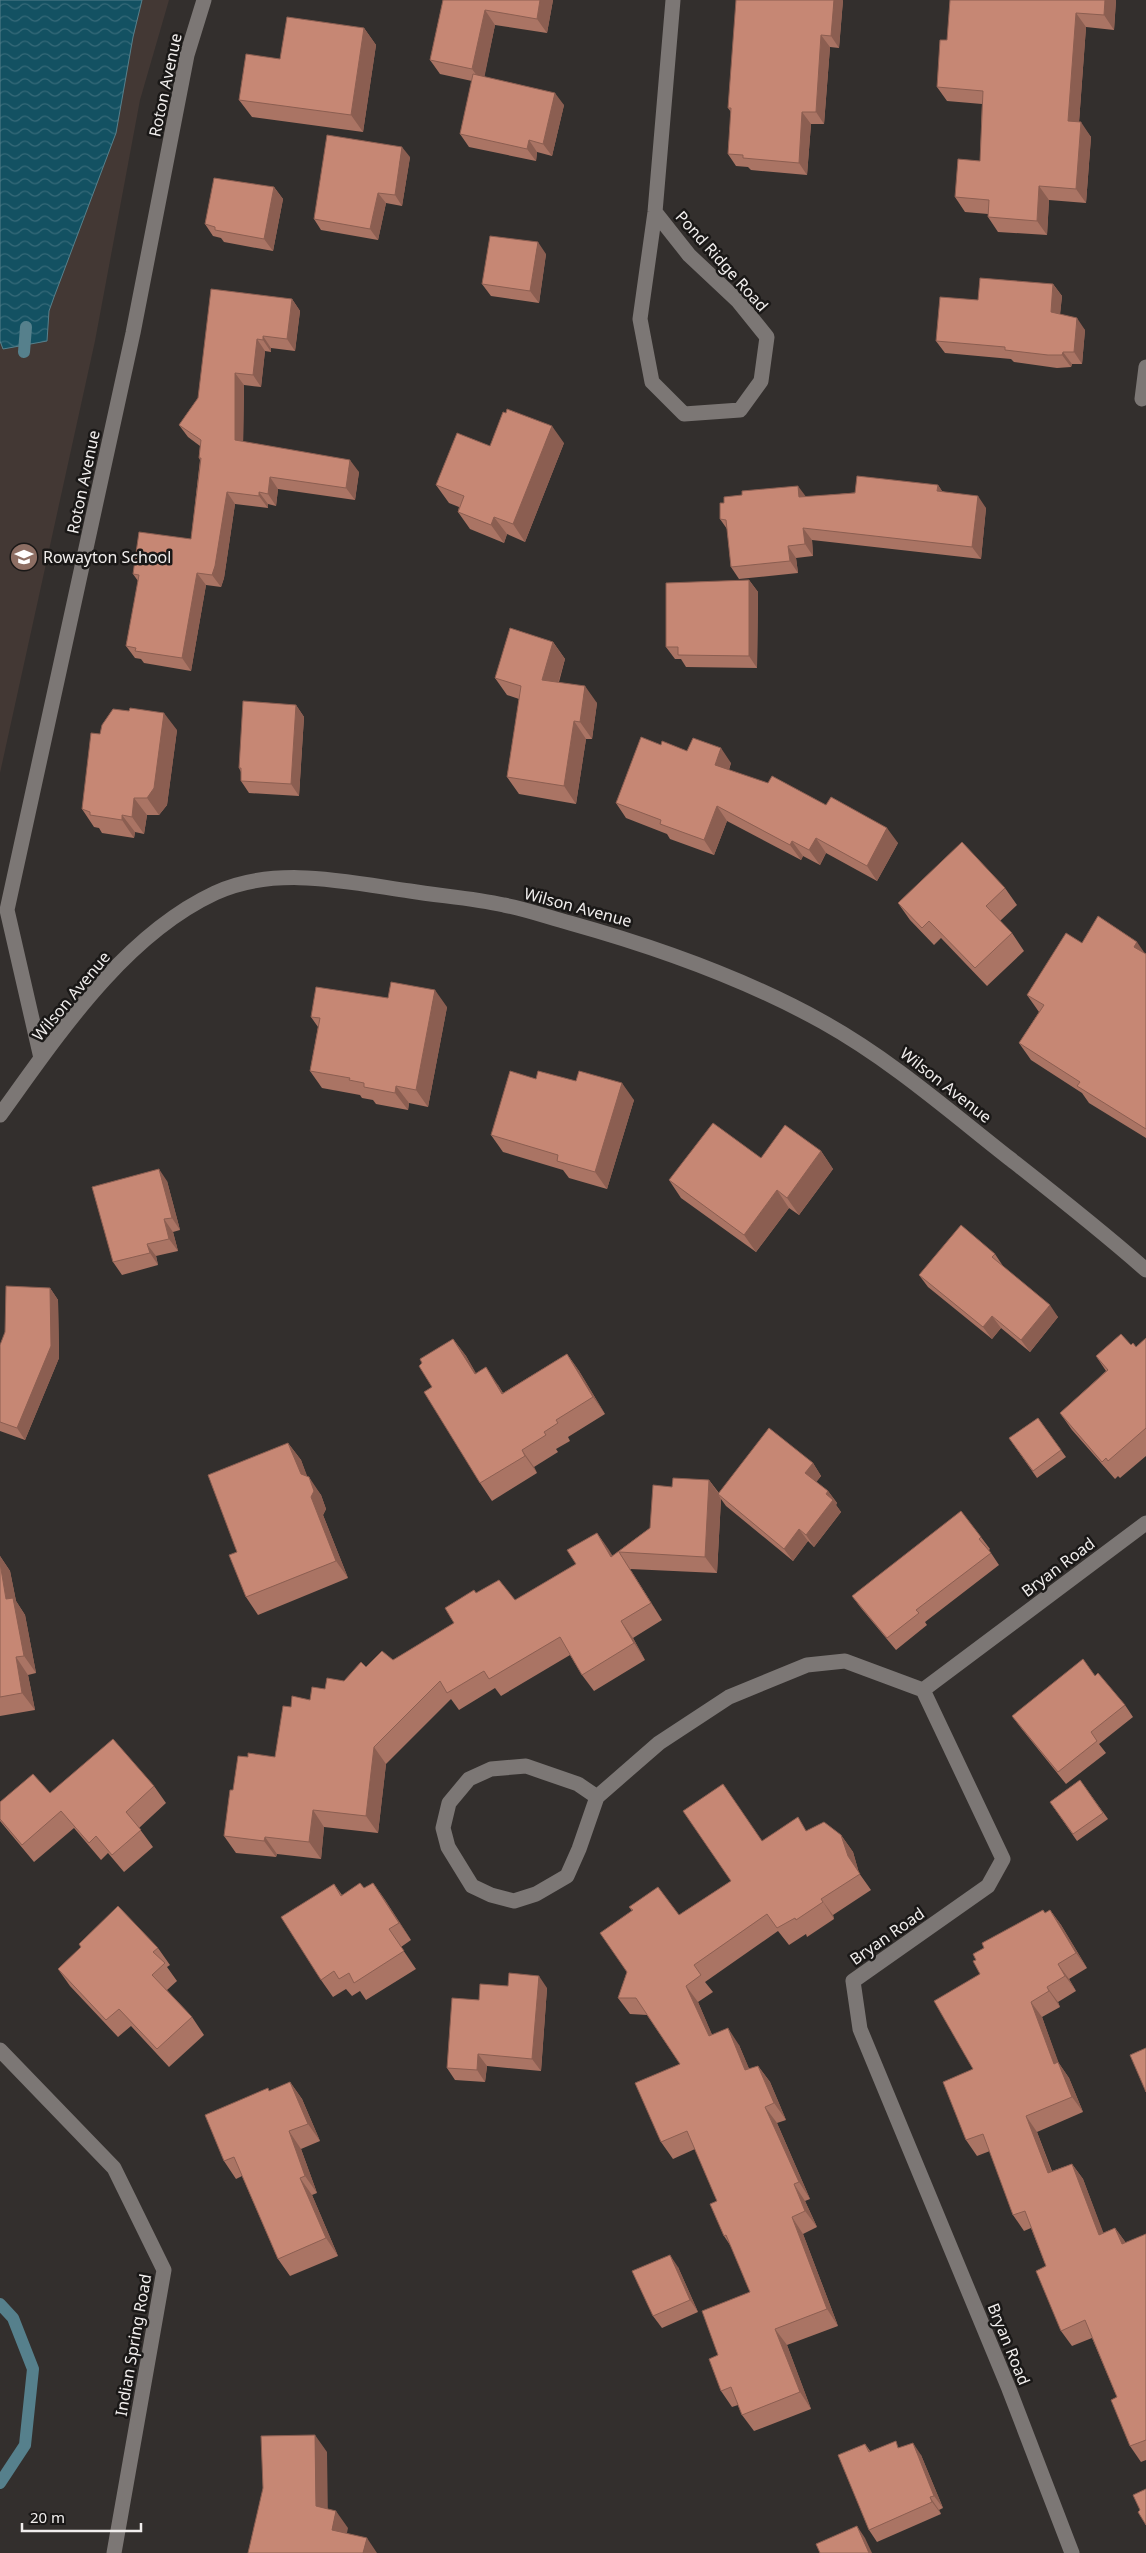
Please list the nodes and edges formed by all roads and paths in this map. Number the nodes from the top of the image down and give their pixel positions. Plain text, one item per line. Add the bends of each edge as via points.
1 (204, 0) edge
2 (673, 0) edge
3 (656, 212) junction
4 (1146, 367) edge
5 (1142, 399) dead end
6 (41, 1058) junction
7 (0, 1115) edge
8 (1146, 1270) edge
9 (1146, 1523) edge
10 (923, 1690) junction
11 (597, 1797) junction
12 (0, 2050) edge
13 (114, 2553) edge
14 (1072, 2553) edge

1 - 6 street, Roton Avenue via 187,55 131,343 8,910
2 - 3 street, Pond Ridge Road
3 - 3 street, Pond Ridge Road via 640,319 652,382 684,414 740,410 762,381 767,337 738,301 689,254
4 - 5 street
6 - 7 street, Wilson Avenue
6 - 8 street, Wilson Avenue via 114,968 177,915 217,892 258,880 336,880 504,905 645,944 746,985 821,1021 886,1060 1094,1223
9 - 10 street, Bryan Road
10 - 11 street via 845,1660 807,1665 729,1697 659,1743
10 - 14 street, Bryan Road via 1003,1859 988,1886 853,1981 860,2029 1009,2389
11 - 11 street via 567,1876 536,1894 514,1900 491,1895 472,1886 448,1847 443,1828 448,1803 469,1779 491,1770 526,1766 570,1780
12 - 13 street, Indian Spring Road via 114,2168 164,2270

